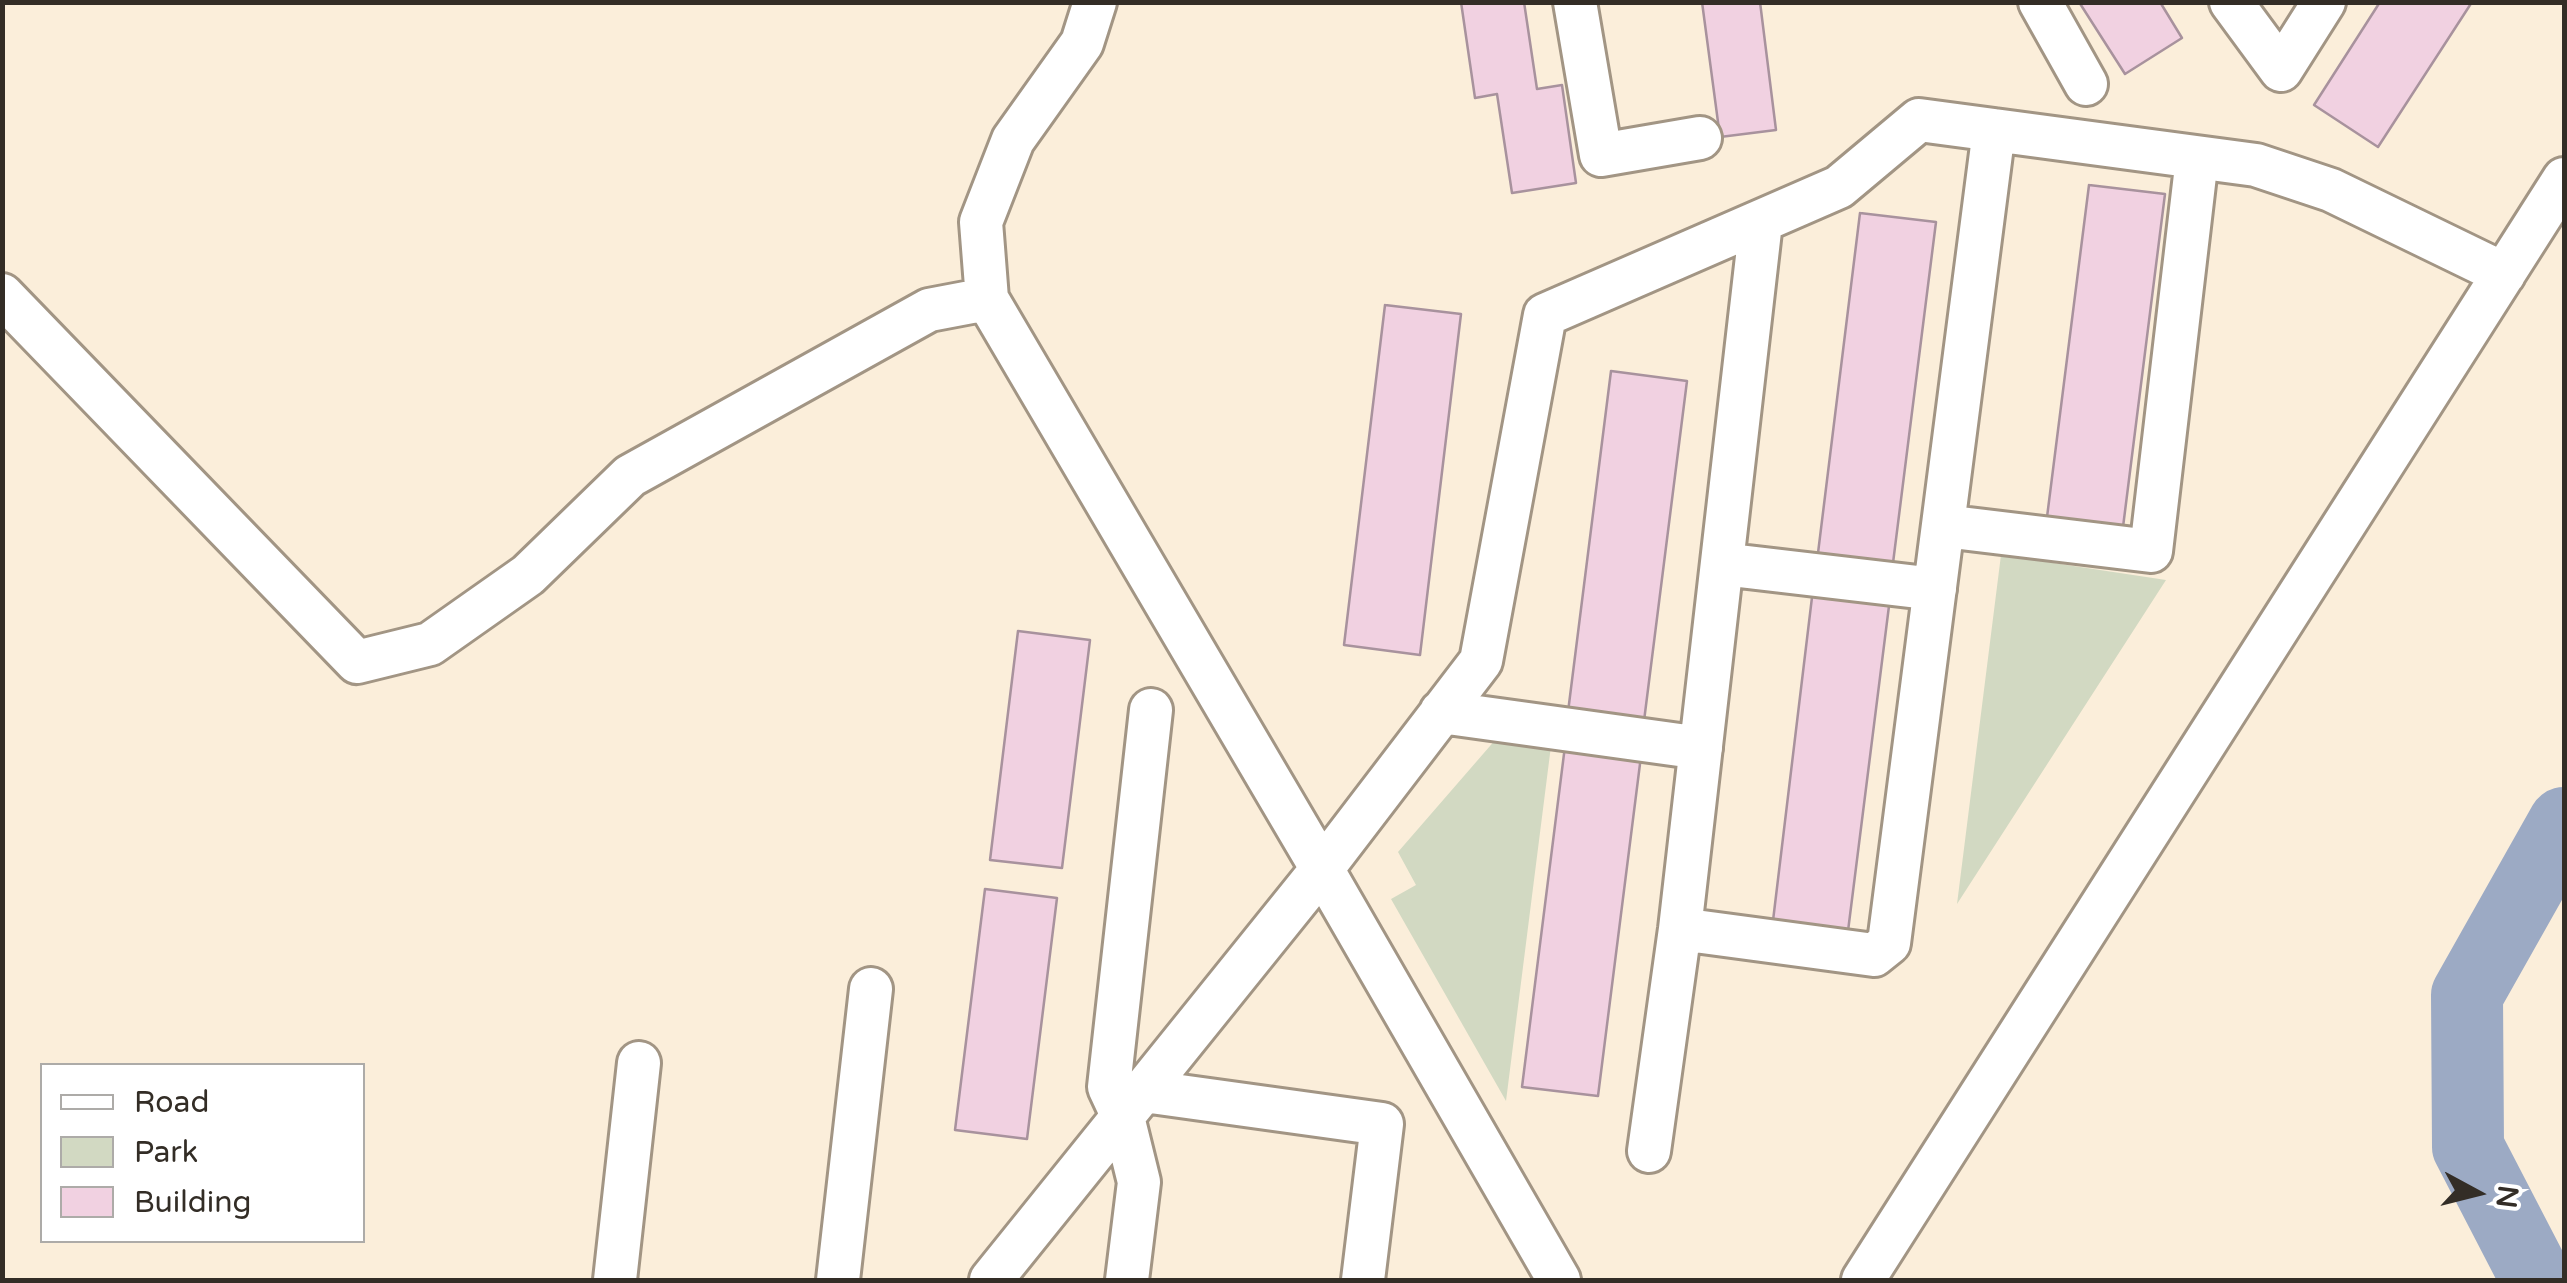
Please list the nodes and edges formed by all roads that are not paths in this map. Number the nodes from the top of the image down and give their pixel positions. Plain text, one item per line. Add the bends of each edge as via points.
1 (1095, 2) edge
2 (1575, 2) edge
3 (2040, 2) edge
4 (2231, 2) edge
5 (2324, 2) edge
6 (2086, 84) dead end
7 (1994, 130) junction
8 (1700, 138) dead end
9 (2198, 158) junction
10 (2564, 180) edge
11 (1760, 222) junction
12 (2504, 274) junction
13 (2, 295) edge
14 (987, 299) junction
15 (1944, 526) junction
16 (1722, 564) junction
17 (1936, 588) junction
18 (1151, 710) dead end
19 (1442, 712) junction
20 (1701, 748) junction
21 (1322, 869) junction
22 (1680, 930) junction
23 (871, 989) dead end
24 (640, 1063) dead end
25 (1134, 1104) junction
26 (1649, 1151) dead end
27 (615, 1280) edge
28 (838, 1280) edge
29 (991, 1280) edge
30 (1128, 1280) edge
31 (1363, 1280) edge
32 (1559, 1280) edge
33 (1863, 1280) edge

1 - 14 street via 1082,44 1013,140 981,222
2 - 8 street via 1601,155
3 - 6 street
4 - 5 street via 2281,70
7 - 9 street
7 - 11 street via 1919,120 1839,188
7 - 15 street
9 - 12 street via 2256,165 2331,190
9 - 15 street via 2150,551
10 - 12 street
11 - 16 street
11 - 19 street via 1545,315 1481,660
12 - 33 street
13 - 14 street via 358,662 430,644 528,574 630,476 929,310
14 - 21 street
15 - 17 street
16 - 17 street
16 - 20 street
17 - 22 street via 1889,943 1874,955
18 - 25 street via 1108,1087
19 - 20 street
19 - 21 street
20 - 22 street
21 - 25 street
21 - 32 street
22 - 26 street
23 - 28 street
24 - 27 street
25 - 29 street
25 - 30 street via 1139,1182
25 - 31 street via 1382,1124

